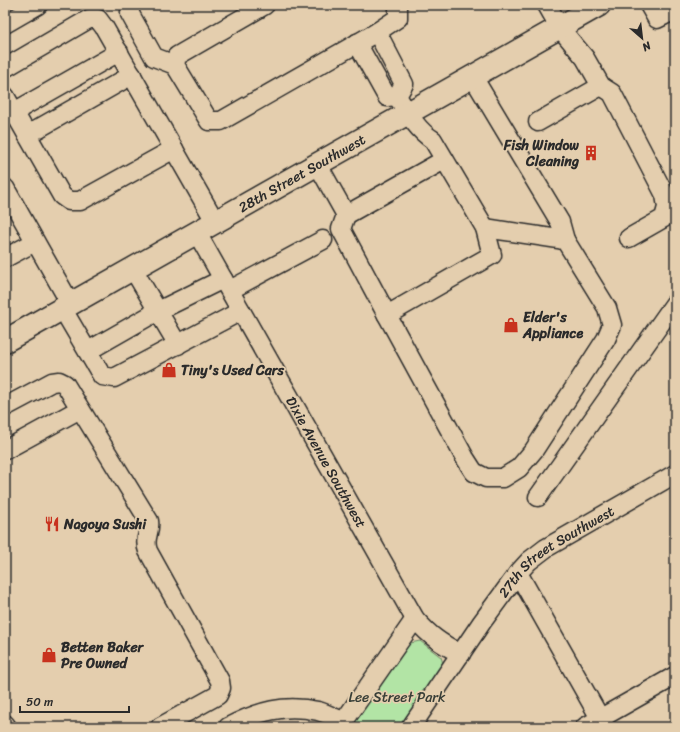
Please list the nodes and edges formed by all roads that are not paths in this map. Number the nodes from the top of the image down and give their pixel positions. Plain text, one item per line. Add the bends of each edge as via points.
1 (38, 5) edge
2 (130, 5) edge
3 (265, 5) edge
4 (398, 5) edge
5 (547, 5) edge
6 (599, 5) edge
7 (649, 5) edge
8 (675, 10) edge
9 (5, 24) edge
10 (560, 28) junction
11 (377, 32) junction
12 (356, 43) junction
13 (119, 52) junction
14 (175, 65) junction
15 (5, 68) edge
16 (132, 75) junction
17 (473, 77) junction
18 (601, 86) junction
19 (5, 96) edge
20 (403, 105) junction
21 (10, 115) edge
22 (538, 122) dead end
23 (27, 135) junction
24 (174, 149) junction
25 (444, 160) junction
26 (318, 165) junction
27 (5, 188) edge
28 (346, 215) junction
29 (207, 228) junction
30 (485, 228) junction
31 (629, 238) dead end
32 (323, 240) dead end
33 (565, 240) junction
34 (35, 242) junction
35 (5, 258) edge
36 (133, 268) junction
37 (226, 284) junction
38 (675, 302) edge
39 (66, 306) junction
40 (241, 310) junction
41 (158, 311) junction
42 (387, 316) junction
43 (5, 341) edge
44 (178, 345) junction
45 (88, 351) junction
46 (5, 407) edge
47 (80, 409) junction
48 (5, 450) edge
49 (675, 474) edge
50 (538, 497) dead end
51 (518, 573) junction
52 (415, 619) junction
53 (460, 654) junction
54 (675, 676) edge
55 (5, 724) edge
56 (342, 724) edge
57 (597, 724) edge
58 (7, 727) edge
59 (160, 727) edge
60 (228, 727) edge
61 (411, 727) edge

1 - 9 street
2 - 14 street via 130,14 154,57
3 - 14 street via 177,56
4 - 11 street via 398,18
5 - 10 street
6 - 10 main road, 28th Street Southwest
7 - 8 street via 658,19
10 - 17 main road, 28th Street Southwest
10 - 18 street via 585,58
11 - 12 street
11 - 20 street via 404,84
12 - 14 street via 221,121 209,121
12 - 20 street via 386,96
13 - 15 street, Dixie Avenue Southwest via 98,19 89,19
13 - 16 street, Dixie Avenue Southwest
13 - 21 street
16 - 23 street
16 - 24 street, Dixie Avenue Southwest
17 - 20 main road, 28th Street Southwest
17 - 33 street via 560,222
18 - 22 street
18 - 31 street via 612,93 665,195 667,206 664,218
19 - 21 street
20 - 25 street via 425,135 433,140
20 - 26 main road, 28th Street Southwest
21 - 23 street
23 - 24 street via 62,196 69,201 80,201
24 - 29 street, Dixie Avenue Southwest
25 - 28 street
25 - 30 street
26 - 28 street
26 - 29 main road, 28th Street Southwest
27 - 34 street
28 - 42 street via 341,229
29 - 36 main road, 28th Street Southwest
29 - 37 street, Dixie Avenue Southwest
30 - 33 street
30 - 42 street via 492,255
32 - 37 street
33 - 42 street via 607,308 612,325 606,339 534,450 519,468 503,478 486,478 474,472
34 - 35 street
34 - 39 street
36 - 39 main road, 28th Street Southwest
36 - 41 street
37 - 40 street, Dixie Avenue Southwest
37 - 41 street
38 - 50 street
39 - 43 main road, 28th Street Southwest
39 - 45 street
40 - 44 street
40 - 52 street, Dixie Avenue Southwest
41 - 44 street
41 - 45 street
44 - 45 street via 114,378 102,376
46 - 47 street via 52,382 59,381 65,384
47 - 48 street
47 - 59 street via 148,521 150,528 145,543 148,550 220,681 218,695
49 - 51 street, 27th Street Southwest via 546,548 529,560
51 - 53 street, 27th Street Southwest
51 - 57 street
52 - 53 street, Dixie Avenue Southwest via 438,642
52 - 56 street
53 - 61 street, 27th Street Southwest
54 - 57 street
55 - 58 street
56 - 60 street via 319,712 294,708 271,709

